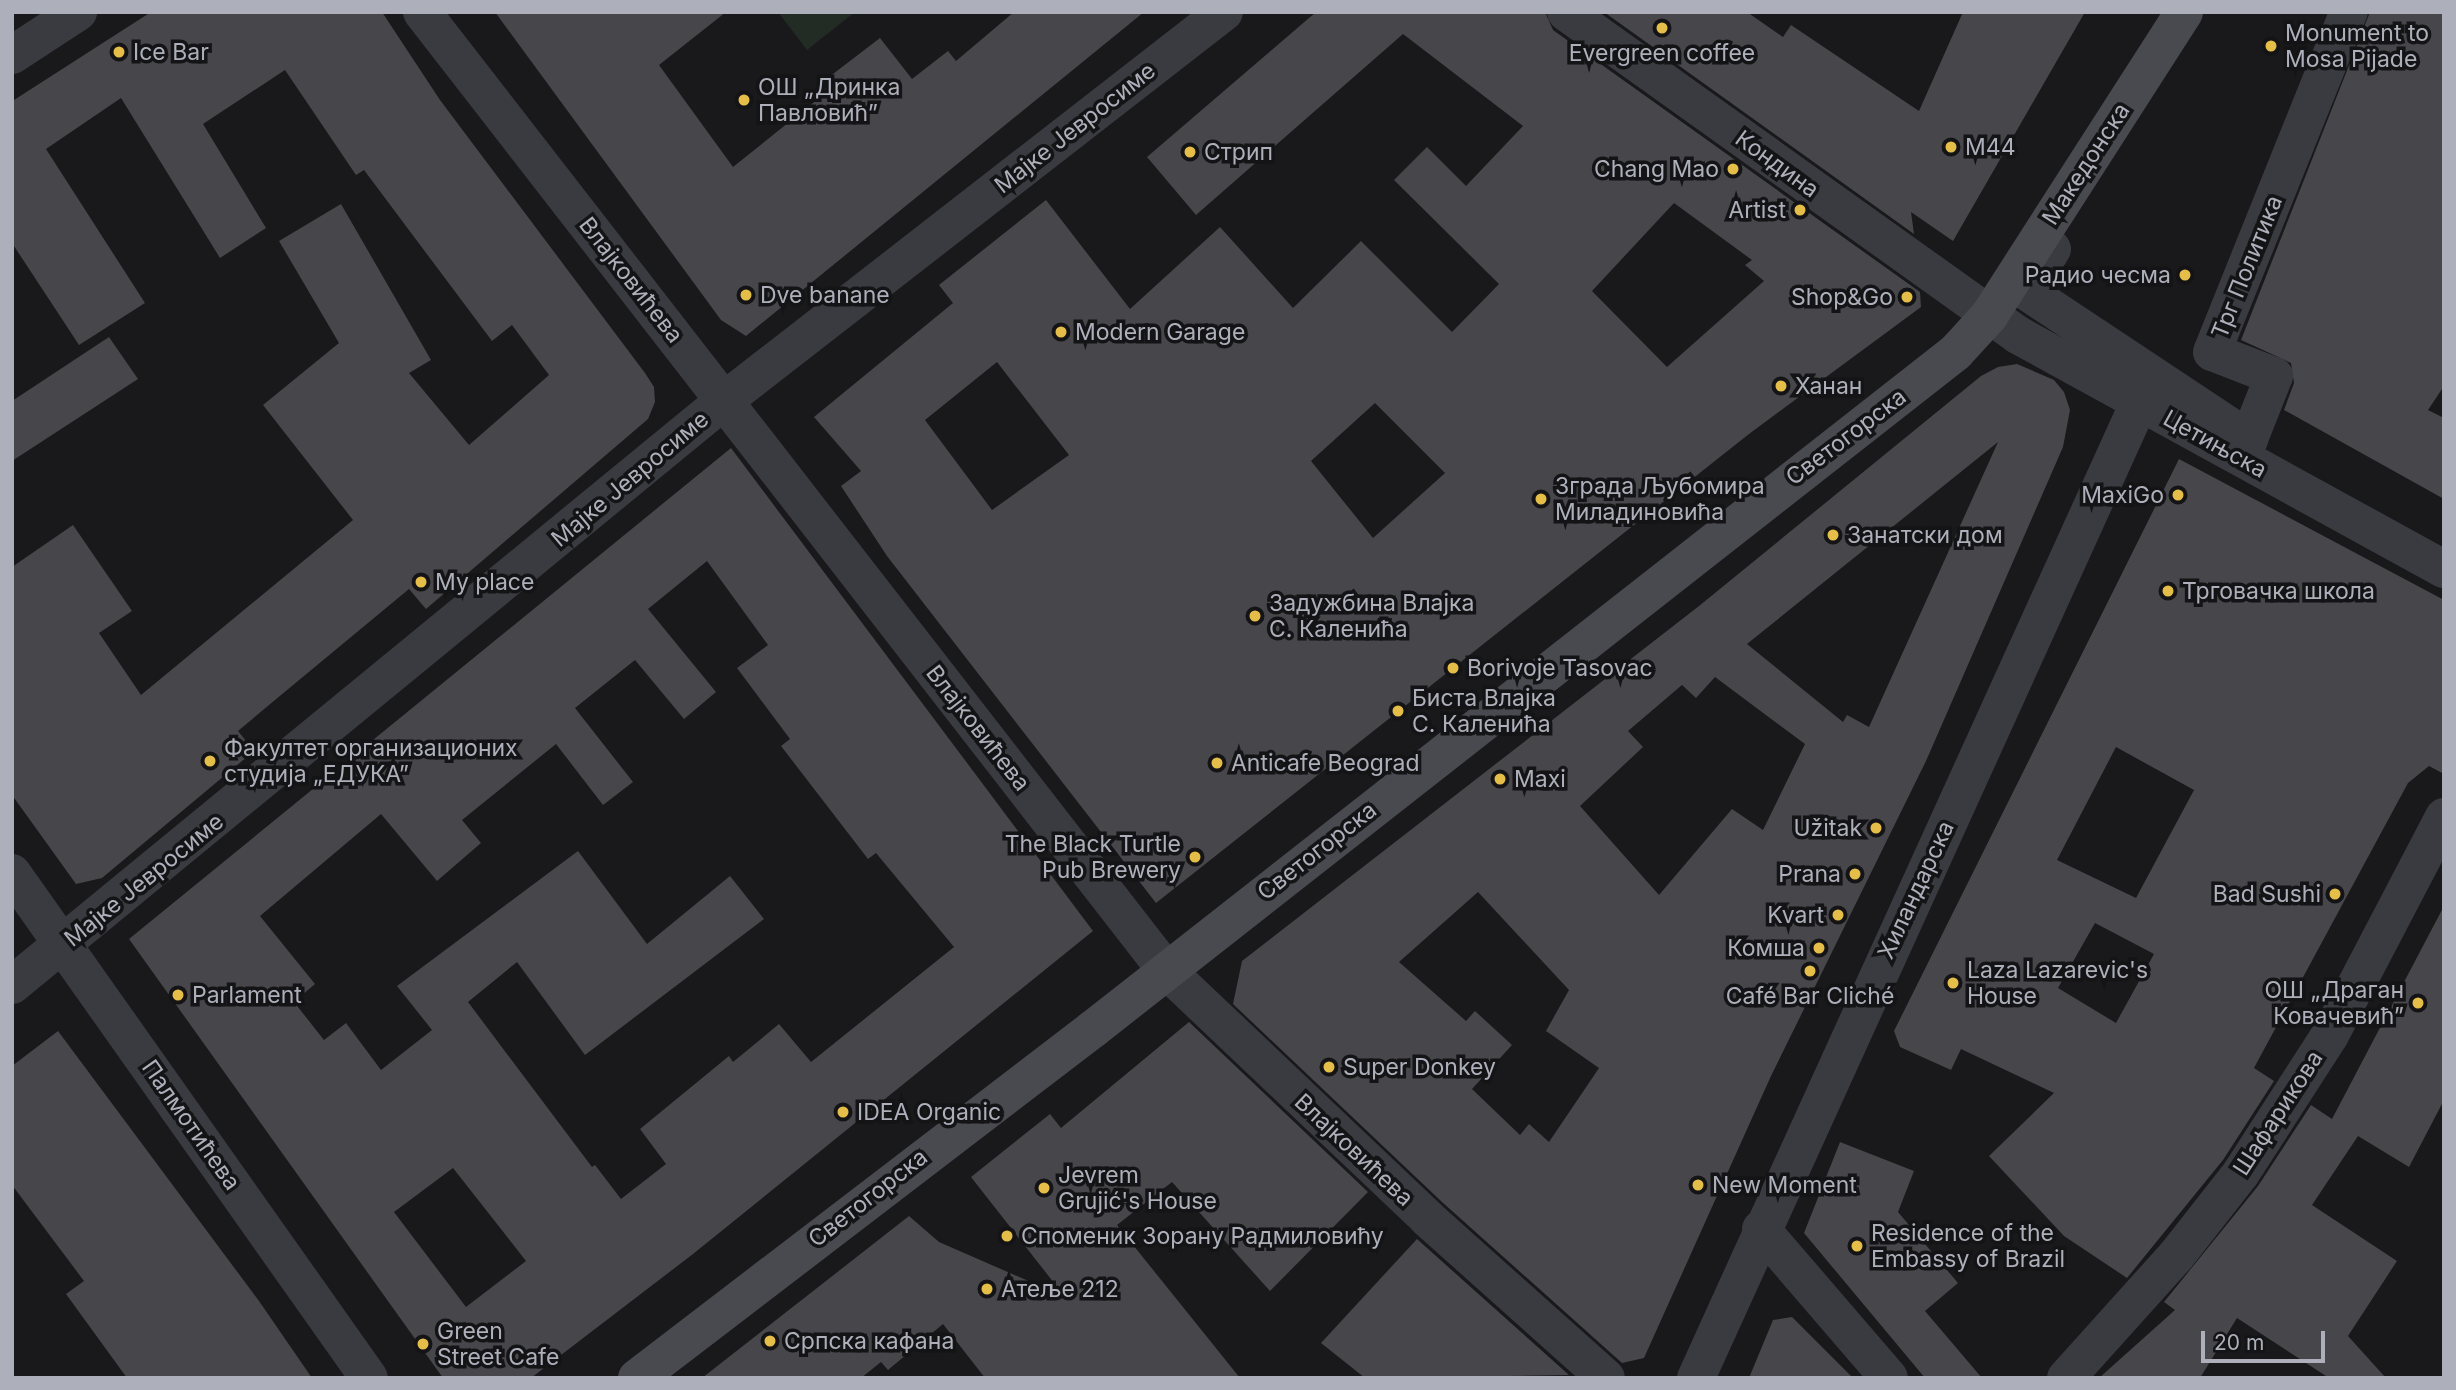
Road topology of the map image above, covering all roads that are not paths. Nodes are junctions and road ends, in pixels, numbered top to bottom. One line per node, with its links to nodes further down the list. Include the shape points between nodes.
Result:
1 (78, 12): 8 (street)
2 (422, 12): 10 (street, Влајковићева)
3 (1224, 12): 10 (street, Мајке Јевросиме)
4 (1566, 12): 9 (street, Кондина)
5 (2184, 12): 9 (street, Македонска)
6 (2200, 12): 7 (street, Трг Политика, via 2026,291 2249,439 2274,376 2213,352)
7 (2349, 12)
8 (12, 55)
9 (1989, 316): 11 (street, Цетињска); 16 (street, Светогорска, via 1956,352)
10 (725, 400): 15 (street, Мајке Јевросиме); 16 (street, Влајковићева)
11 (2139, 403): 12 (street, Цетињска); 18 (street, Хиландарска)
12 (2444, 569)
13 (2444, 817): 24 (street, Шафарикова, via 2330,1035 2241,1173 2176,1256)
14 (12, 873): 15 (street, Палмотићева)
15 (64, 945): 17 (street, Мајке Јевросиме); 19 (street, Палмотићева)
16 (1165, 969): 20 (street, Светогорска); 21 (street, Влајковићева, via 1427,1218)
17 (12, 985)
18 (1762, 1229): 22 (street, Хиландарска); 23 (street)
19 (369, 1378)
20 (637, 1378)
21 (1606, 1378)
22 (1696, 1378)
23 (1889, 1378)
24 (2066, 1378)

